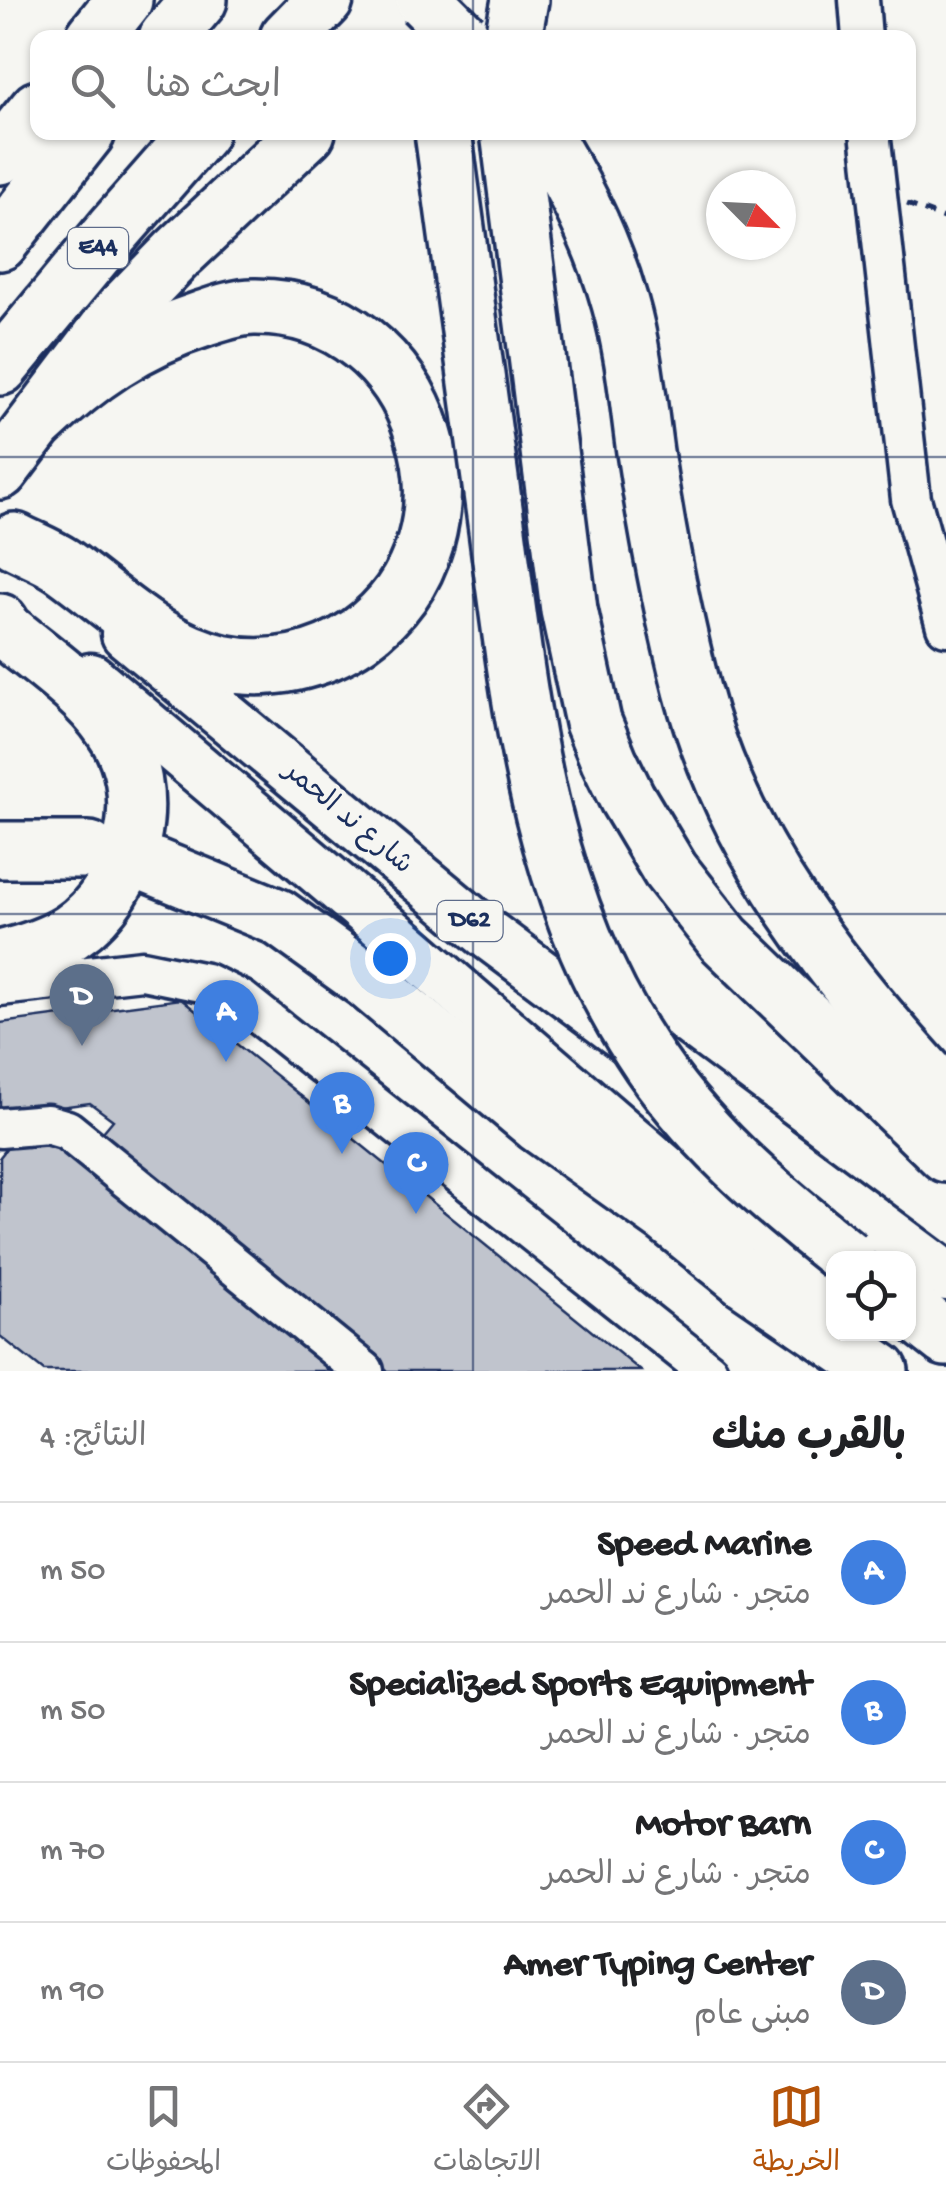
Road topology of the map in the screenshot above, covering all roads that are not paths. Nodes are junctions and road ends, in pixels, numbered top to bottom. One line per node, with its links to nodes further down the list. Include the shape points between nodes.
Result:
1 (124, 0): 8 (highway)
2 (199, 0): 9 (highway)
3 (325, 0): 10 (highway)
4 (424, 0): 12 (highway); 13 (highway, bridge)
5 (452, 0): 11 (highway)
6 (520, 0): 14 (highway)
7 (858, 0): 15 (street)
8 (100, 30)
9 (174, 30)
10 (296, 30)
11 (419, 30)
12 (429, 30)
13 (454, 30)
14 (515, 30)
15 (861, 30)
16 (30, 119): 24 (highway)
17 (82, 140): 25 (highway)
18 (193, 140): 26 (highway, E44)
19 (298, 140): 27 (highway, via 119,314)
20 (444, 140): 41 (highway, bridge, via 522,718 566,899 612,1001 672,1094 747,1176)
21 (510, 140): 40 (highway, via 569,610 593,722 670,870 724,938)
22 (545, 140): 38 (highway, via 584,208 621,305 682,648 720,774 772,878 831,963)
23 (871, 140): 32 (street, via 911,499)
24 (0, 156)
25 (0, 242)
26 (0, 367)
27 (38, 422): 28 (highway); 29 (highway, via 115,358 180,326 250,307 316,317 366,346 414,408 433,480 429,529 415,573 372,625 328,652 267,666 224,663 183,649)
28 (0, 471)
29 (7, 535): 42 (main road, شارع ند الحمر / D62, via 486,934)
30 (0, 602): 43 (main road, شارع ند الحمر / D62)
31 (0, 622): 36 (highway, via 92,702 115,731 136,801 128,855 102,904 56,940)
32 (946, 626)
33 (0, 850): 34 (highway)
34 (89, 850)
35 (153, 866): 49 (highway, via 278,917 367,981 538,1124 745,1279)
36 (0, 959)
37 (0, 986): 48 (street, via 142,970 206,983 241,1000)
38 (946, 1096)
39 (0, 1128): 47 (street, via 48,1124 67,1130)
40 (946, 1154)
41 (838, 1251)
42 (946, 1276)
43 (826, 1313)
44 (916, 1314): 45 (highway)
45 (946, 1338)
46 (855, 1341): 49 (main road)
47 (364, 1371)
48 (708, 1371)
49 (884, 1371)

